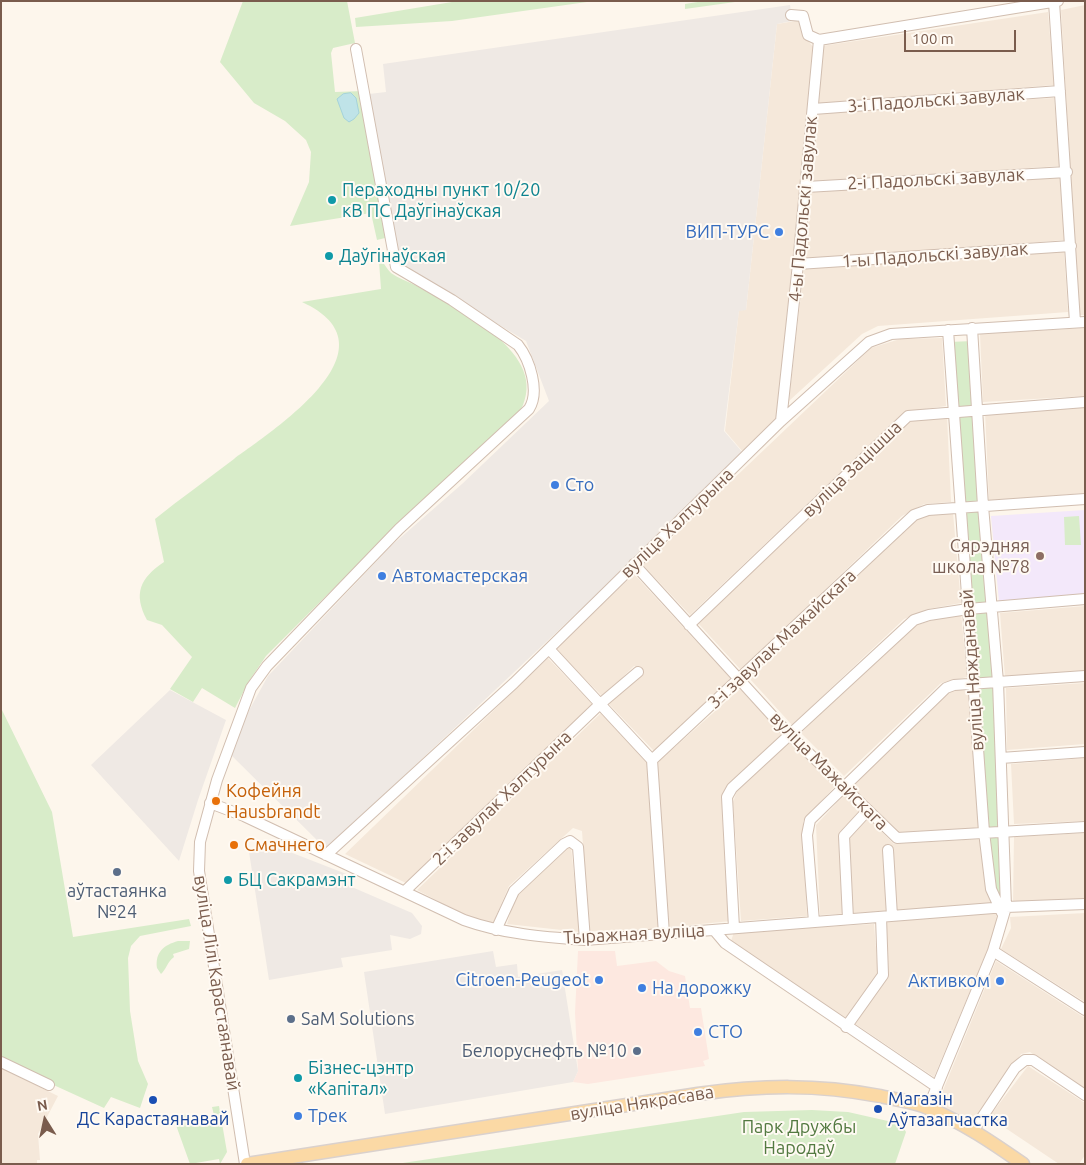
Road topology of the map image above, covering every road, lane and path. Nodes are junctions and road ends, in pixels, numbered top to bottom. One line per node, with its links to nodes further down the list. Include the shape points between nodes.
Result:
1 (1056, 2): 3 (street); 5 (street)
2 (791, 15): 3 (street, via 803,16 808,34)
3 (818, 40): 6 (street, 4-ы Падольскі завулак)
4 (356, 50): 38 (street, вуліца Лілі Карастаянавай, via 396,267 518,345 531,367 532,404 497,441 392,536 267,666 251,688)
5 (1060, 91): 6 (street, 3-і Падольскі завулак); 7 (street)
6 (813, 109): 8 (street, 4-ы Падольскі завулак)
7 (1067, 172): 8 (street, 2-і Падольскі завулак); 9 (street)
8 (806, 187): 10 (street, 4-ы Падольскі завулак)
9 (1071, 246): 10 (street, 1-ы Падольскі завулак); 11 (street)
10 (798, 264): 17 (street, 4-ы Падольскі завулак)
11 (1080, 322): 12 (street, вуліца Халтурына)
12 (972, 328): 13 (street, вуліца Халтурына); 15 (street, вуліца Няжданавай)
13 (948, 330): 16 (street, вуліца Няжданавай); 17 (street, вуліца Халтурына, via 891,334 869,342)
14 (1085, 402): 15 (street, вуліца Зацішша)
15 (977, 409): 16 (street, вуліца Зацішша); 19 (street, вуліца Няжданавай)
16 (953, 411): 20 (street, вуліца Няжданавай); 25 (street, вуліца Зацішша, via 908,416)
17 (781, 421): 21 (street, вуліца Халтурына)
18 (1085, 500): 19 (street, 3-і завулак Мажайскага)
19 (983, 506): 20 (street, 3-і завулак Мажайскага); 23 (street, вуліца Няжданавай)
20 (959, 508): 24 (street, вуліца Няжданавай); 29 (street, 3-і завулак Мажайскага, via 923,510 914,515)
21 (634, 564): 25 (street, вуліца Мажайскага); 26 (street, вуліца Халтурына)
22 (1085, 599): 23 (street)
23 (992, 607): 24 (street); 30 (street, вуліца Няжданавай)
24 (968, 609): 31 (street, вуліца Няжданавай); 33 (street, via 921,617 908,624)
25 (690, 625): 29 (street, вуліца Мажайскага)
26 (549, 649): 32 (street); 44 (street, вуліца Халтурына)
27 (638, 672): 32 (street, 2-і завулак Халтурына)
28 (1085, 676): 30 (street)
29 (740, 679): 33 (street, вуліца Мажайскага); 36 (street, 3-і завулак Мажайскага)
30 (998, 682): 31 (street); 35 (street, вуліца Няжданавай)
31 (974, 684): 37 (street, via 946,688); 42 (street, вуліца Няжданавай)
32 (600, 705): 36 (street); 45 (street, 2-і завулак Халтурына)
33 (789, 734): 37 (street, вуліца Мажайскага); 52 (street, via 732,788 727,797)
34 (1085, 752): 35 (street)
35 (1001, 758): 41 (street, вуліца Няжданавай)
36 (652, 760): 55 (street)
37 (844, 786): 39 (street, вуліца Мажайскага); 51 (street, via 810,820 808,828)
38 (210, 803): 44 (street, Тыражная вуліца); 66 (street, вуліца Лілі Карастаянавай, via 200,842 200,883)
39 (868, 810): 42 (street, вуліца Мажайскага, via 897,838); 50 (street, via 844,836)
40 (1085, 827): 41 (street, вуліца Мажайскага)
41 (1004, 831): 42 (street, вуліца Мажайскага); 47 (street, вуліца Няжданавай)
42 (984, 832): 47 (street, вуліца Няжданавай, via 991,889)
43 (888, 850): 49 (street)
44 (326, 855): 45 (street, Тыражная вуліца)
45 (405, 891): 53 (street, Тыражная вуліца, via 464,920)
46 (1085, 904): 47 (street, Тыражная вуліца)
47 (1003, 910): 49 (street, Тыражная вуліца); 57 (street, вуліца Няжданавай)
48 (880, 916): 49 (street, Тыражная вуліца); 50 (street, Тыражная вуліца); 59 (street, via 883,975)
49 (892, 916)
50 (848, 919): 51 (street, Тыражная вуліца)
51 (814, 922): 52 (street, Тыражная вуліца)
52 (734, 928): 54 (street, Тыражная вуліца)
53 (496, 930): 56 (street, Тыражная вуліца); 56 (street, via 514,891 570,841 578,847)
54 (714, 930): 55 (street, Тыражная вуліца); 59 (street, via 725,943)
55 (664, 934): 56 (street, Тыражная вуліца)
56 (585, 940)
57 (993, 951): 58 (street); 62 (street, вуліца Няжданавай)
58 (1085, 1010)
59 (846, 1027): 62 (street)
60 (1, 1062): 61 (street)
61 (49, 1085)
62 (937, 1087): 64 (street, вуліца Няжданавай)
63 (1085, 1095): 65 (street, via 1032,1060 1025,1060 1014,1068)
64 (928, 1108): 65 (main road, вуліца Някрасава); 66 (main road, вуліца Някрасава, via 842,1089 762,1087 698,1094)
65 (973, 1130): 67 (main road, вуліца Някрасава)
66 (246, 1164)
67 (1023, 1164)

